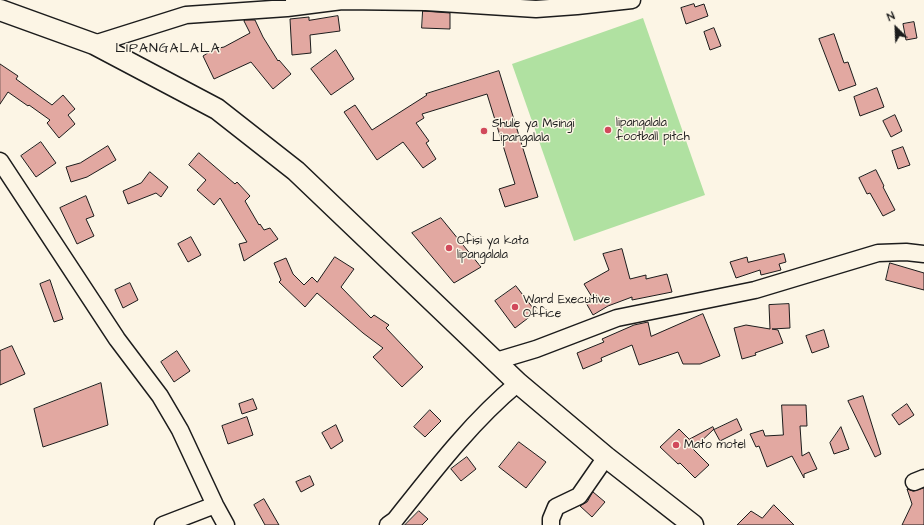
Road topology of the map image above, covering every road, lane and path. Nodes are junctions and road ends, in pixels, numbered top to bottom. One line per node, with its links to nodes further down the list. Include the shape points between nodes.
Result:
1 (632, 0): 3 (street, via 536,8 426,2 342,1 287,8 186,15)
2 (0, 10): 3 (main road)
3 (94, 44): 6 (main road, via 217,109 242,128 296,171)
4 (0, 161): 9 (street, via 117,340 160,396 180,430)
5 (924, 254): 6 (street, via 878,253 755,290 617,318 536,349)
6 (496, 361): 7 (main road)
7 (518, 383): 8 (main road); 12 (street, via 466,434 395,520)
8 (606, 457): 13 (street, via 579,496 556,507); 14 (main road)
9 (215, 505): 10 (street); 11 (street)
10 (163, 525)
11 (226, 525)
12 (388, 525)
13 (551, 525)
14 (693, 525)

